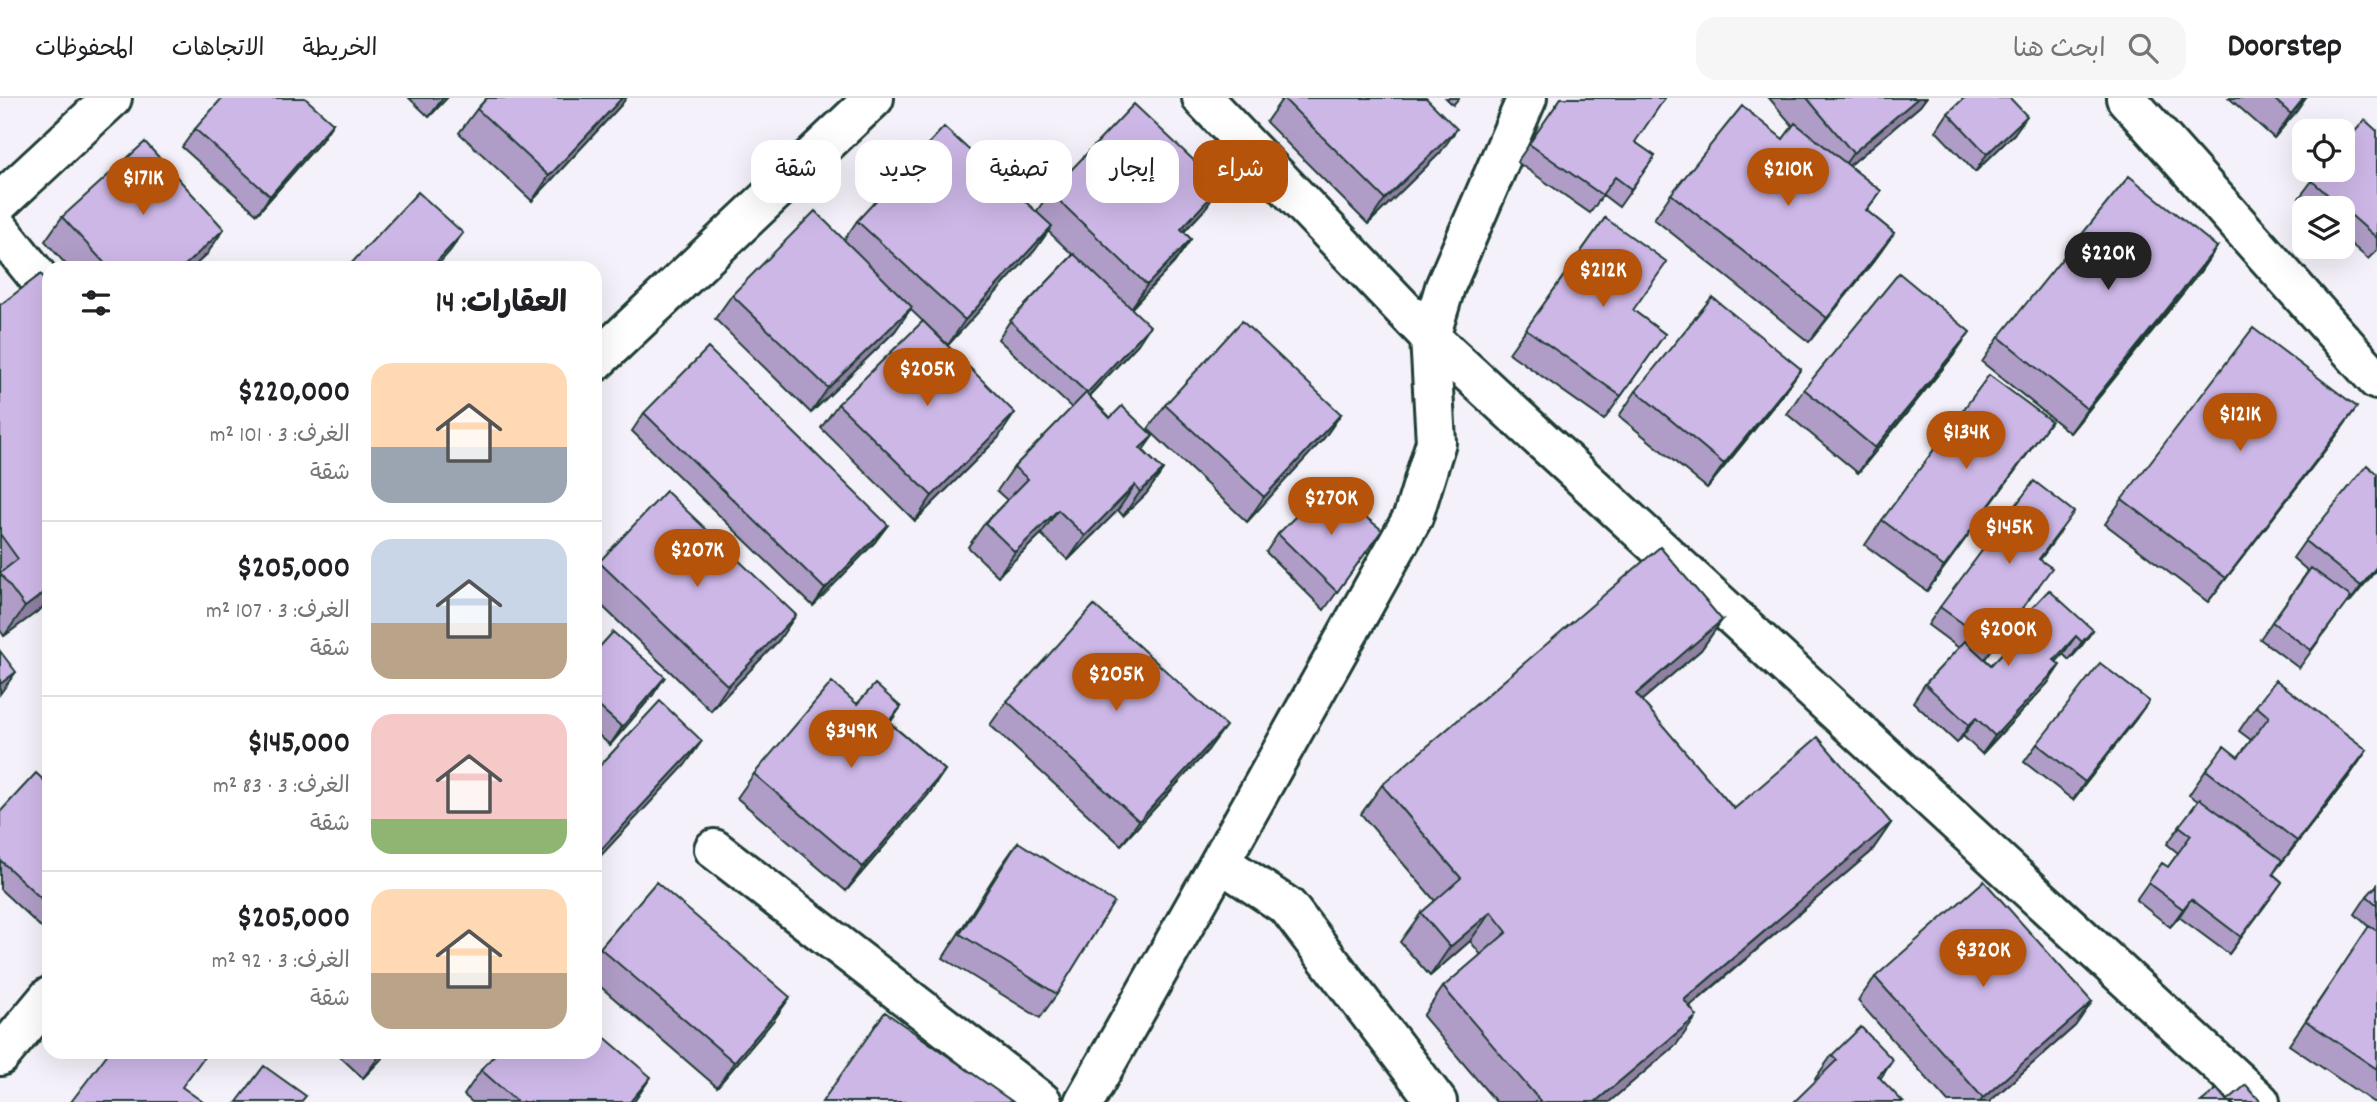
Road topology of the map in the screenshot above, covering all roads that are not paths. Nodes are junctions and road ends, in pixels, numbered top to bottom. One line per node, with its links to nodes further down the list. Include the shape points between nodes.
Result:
1 (112, 98): 6 (street)
2 (874, 98): 10 (street)
3 (1202, 98): 9 (street)
4 (1528, 98): 9 (street, via 1445,287)
5 (2126, 98): 11 (street)
6 (0, 202)
7 (0, 230): 8 (street)
8 (42, 282)
9 (1430, 337): 13 (street, via 1436,442 1413,517); 19 (street)
10 (602, 355)
11 (2377, 380)
12 (714, 849): 16 (street)
13 (1220, 862): 17 (street); 18 (street, via 1288,907)
14 (42, 1005): 15 (street)
15 (0, 1056)
16 (1042, 1102)
17 (1084, 1102)
18 (1437, 1102)
19 (2260, 1102)

